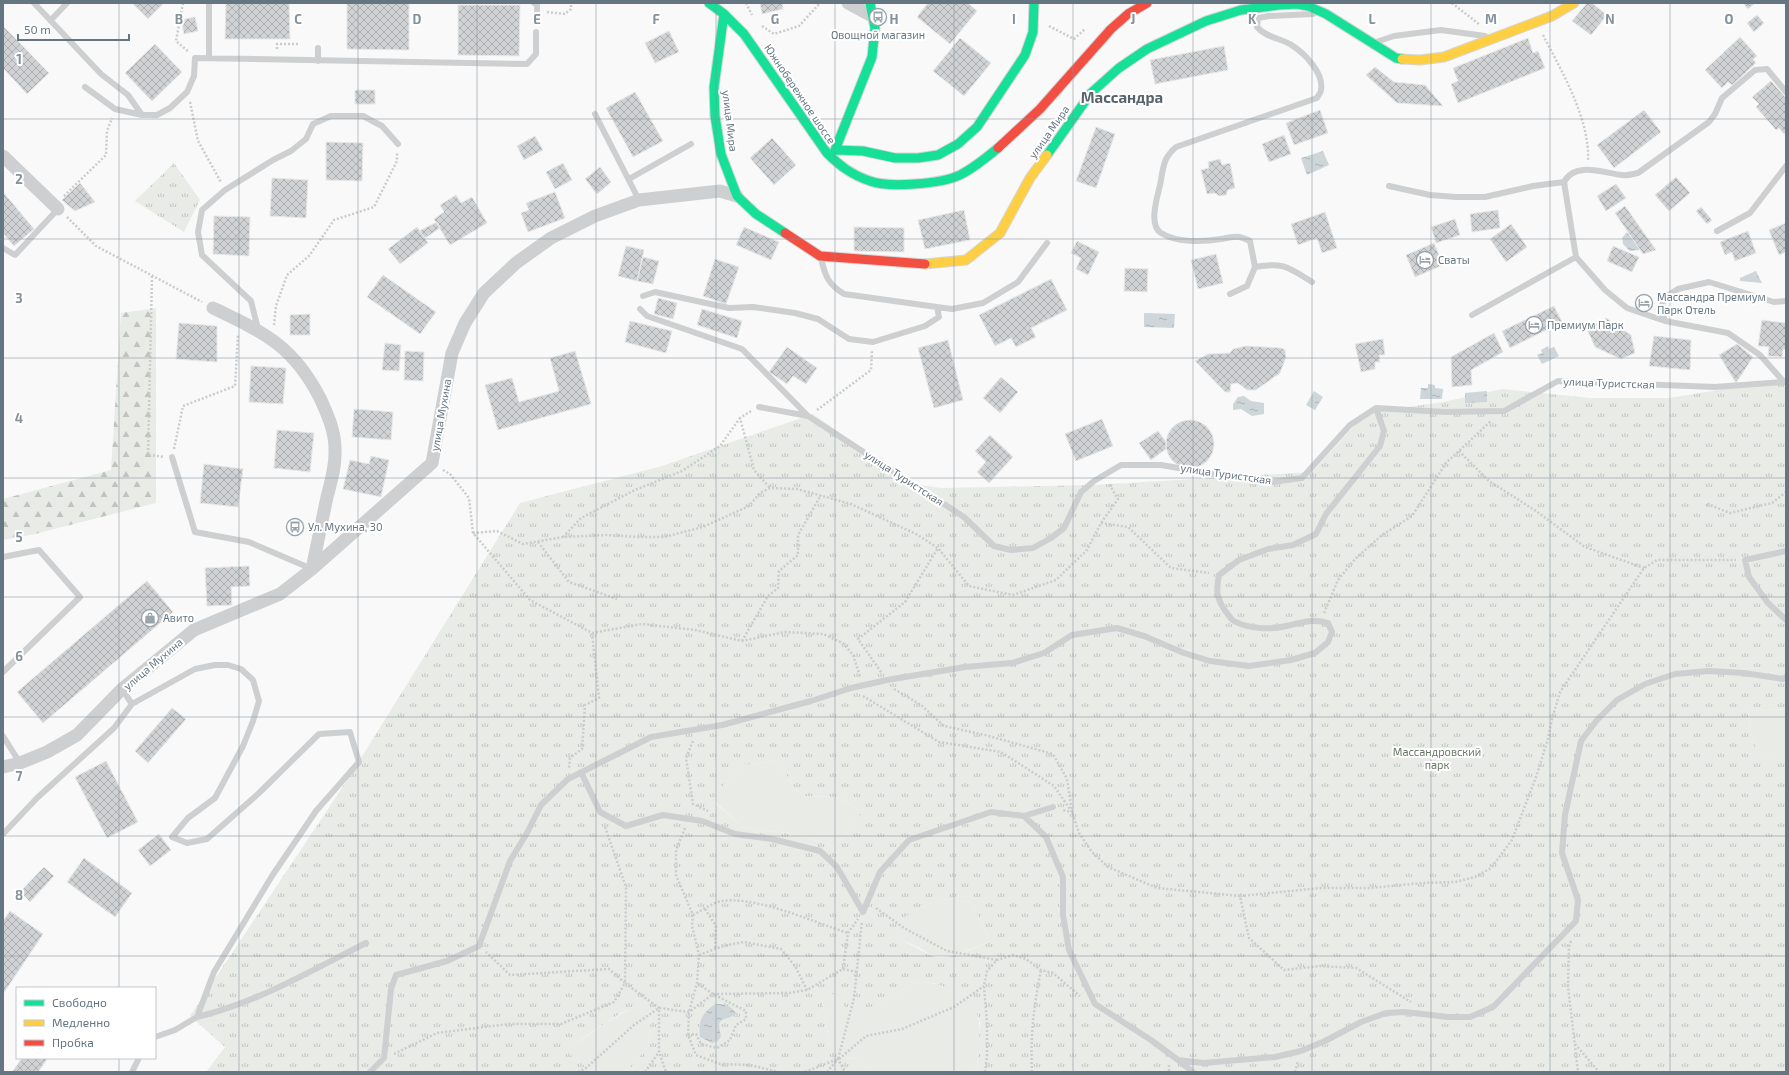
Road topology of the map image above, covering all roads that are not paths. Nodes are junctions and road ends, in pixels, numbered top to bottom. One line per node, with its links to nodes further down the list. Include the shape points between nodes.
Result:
1 (34, 3): 15 (lane)
2 (67, 3): 15 (lane)
3 (209, 3): 20 (lane)
4 (534, 3): 11 (lane, via 537,5)
5 (709, 3): 12 (main road, Южнобережное шоссе)
6 (848, 3): 14 (street)
7 (870, 3): 14 (main road)
8 (1034, 3): 29 (main road, via 1033,32 1025,55 977,127 958,144 938,155 918,158 895,158 863,151)
9 (1147, 3): 12 (main road, Южнобережное шоссе, via 1128,14 1112,29 1040,109 982,161 960,175 910,185 871,182 842,168 827,153 744,34)
10 (1574, 3): 17 (main road, улица Мира, via 1552,16)
11 (537, 13)
12 (724, 14): 36 (main road, улица Мира, via 714,87 715,116 721,154)
13 (1326, 14): 18 (main road, улица Мира); 42 (main road, улица Мира, via 1297,4 1241,10 1206,21 1141,53 1119,68 1091,93 1030,178 1000,233 966,260 929,264); 44 (lane, via 1258,18 1257,27 1261,32 1292,45 1311,63 1320,80 1321,90 1317,98 1176,148 1170,152 1163,169 1154,214 1155,227 1160,233 1189,242 1231,236 1242,237 1250,241)
14 (874, 17): 29 (main road, via 872,56)
15 (51, 20): 26 (lane, via 101,74 128,95)
16 (536, 32): 21 (lane, via 536,54 527,64)
17 (1496, 37): 18 (lane, via 1441,30 1394,36); 18 (main road, улица Мира, via 1444,57 1408,61 1396,58)
18 (1371, 43)
19 (318, 48): 21 (lane)
20 (210, 58): 21 (lane); 26 (lane, via 195,58 194,76 187,92 170,108 157,115)
21 (318, 61)
22 (778, 65): 29 (main road, Южнобережное шоссе)
23 (85, 87): 26 (lane, via 115,109)
24 (1786, 92): 34 (lane, via 1767,69 1754,70 1722,98 1716,114 1709,122 1638,173 1624,176 1588,169 1567,175)
25 (595, 114): 33 (lane)
26 (142, 115)
27 (398, 144): 54 (lane, via 382,126 362,116 331,116 314,124 306,139 291,151 225,190 202,210 198,232 202,255 251,301)
28 (691, 144): 33 (lane)
29 (835, 150): 32 (main road, Южнобережное шоссе, via 850,164 876,174)
30 (3, 156): 38 (street)
31 (1786, 166): 39 (lane, via 1750,213)
32 (925, 174)
33 (629, 179): 37 (lane)
34 (1564, 182): 35 (lane, via 1485,197 1430,195); 43 (lane)
35 (1389, 186)
36 (737, 196): 37 (street, улица Мухина, via 720,191); 42 (main road, улица Мира, via 756,214)
37 (639, 200): 62 (street, улица Мухина, via 595,216 551,238 516,263 484,293 465,322 452,353 432,463)
38 (56, 207): 41 (lane, via 14,255)
39 (1717, 231)
40 (1047, 243): 49 (lane, via 1018,282 989,300 962,308)
41 (3, 248)
42 (820, 256): 49 (lane, via 832,286 844,294)
43 (1576, 257): 52 (lane); 53 (lane, улица Туристская, via 1605,290 1627,308)
44 (1254, 268): 45 (lane, via 1273,264 1292,269); 46 (lane, via 1247,286)
45 (1312, 282)
46 (1230, 294)
47 (643, 296): 49 (lane, via 655,292 729,308 753,307 795,313 818,319 849,339 873,342 925,326 938,317)
48 (1786, 301): 53 (lane, via 1774,302 1709,282 1678,289 1664,298 1661,309)
49 (937, 307)
50 (213, 308): 54 (street)
51 (640, 309): 58 (lane, via 647,316 742,349)
52 (1472, 315)
53 (1666, 321): 55 (lane, улица Туристская, via 1728,333 1760,355)
54 (258, 329): 62 (street, via 300,365 314,386 334,431 333,473)
55 (1785, 382): 57 (lane, улица Туристская, via 1716,387 1558,381 1504,411 1445,412)
56 (759, 407): 58 (lane)
57 (1376, 408): 58 (lane, улица Туристская, via 1350,425 1302,478 1272,482 1161,465 1121,465 1081,492 1064,528 1033,548 1011,550 994,546 964,516); 71 (lane, via 1384,431 1380,446 1326,514 1316,534 1239,560 1219,574 1216,591 1233,621 1267,628 1286,627 1304,621 1320,620 1328,623 1332,632 1328,642 1314,653 1291,660 1249,666 1210,661 1184,654 1144,636 1117,628 1072,635 1044,654 1012,663 965,667 887,680 722,725 651,737)
58 (808, 416)
59 (172, 457): 62 (lane, via 194,532 249,542)
60 (1786, 551): 63 (lane, via 1745,560 1748,577 1768,603)
61 (3, 557): 64 (lane, via 39,550 80,597)
62 (312, 569): 66 (street, улица Мухина, via 280,594 194,630)
63 (1786, 620)
64 (3, 672)
65 (1786, 677): 79 (lane, via 1783,679 1709,671 1675,674 1645,684 1618,700 1597,720 1581,742 1564,816 1562,853 1578,900 1576,921 1493,1007 1470,1017 1386,1013 1301,1051 1275,1057 1203,1063)
66 (122, 689): 67 (lane); 69 (street, улица Мухина, via 77,735 47,752)
67 (132, 704): 74 (lane, via 114,728 37,798); 76 (lane, via 195,669 215,665 228,664 242,669 253,680 259,701 254,721 215,798 188,818 172,837 187,843 207,839 259,793 319,734 350,732 359,762 316,811 272,876 214,972)
68 (3, 736): 69 (lane)
69 (20, 763): 70 (street, улица Мухина)
70 (3, 767)
71 (581, 772): 73 (lane, via 600,812 626,826 663,815 702,821 735,834 772,839 820,851 836,867 862,912 880,872 909,840 991,812); 81 (lane, via 568,779 542,805 510,861 479,946 447,961 396,975 391,989 384,1058)
72 (1052, 807): 73 (lane)
73 (1024, 816): 79 (lane, via 1046,837 1063,877 1064,915 1069,950 1095,1004)
74 (3, 834)
75 (366, 943): 76 (lane, via 272,990 221,1011)
76 (197, 1017): 77 (lane, via 175,1030)
77 (156, 1037)
78 (138, 1059): 80 (lane)
79 (1178, 1060): 82 (lane)
80 (132, 1072)
81 (370, 1072)
82 (1193, 1072)

